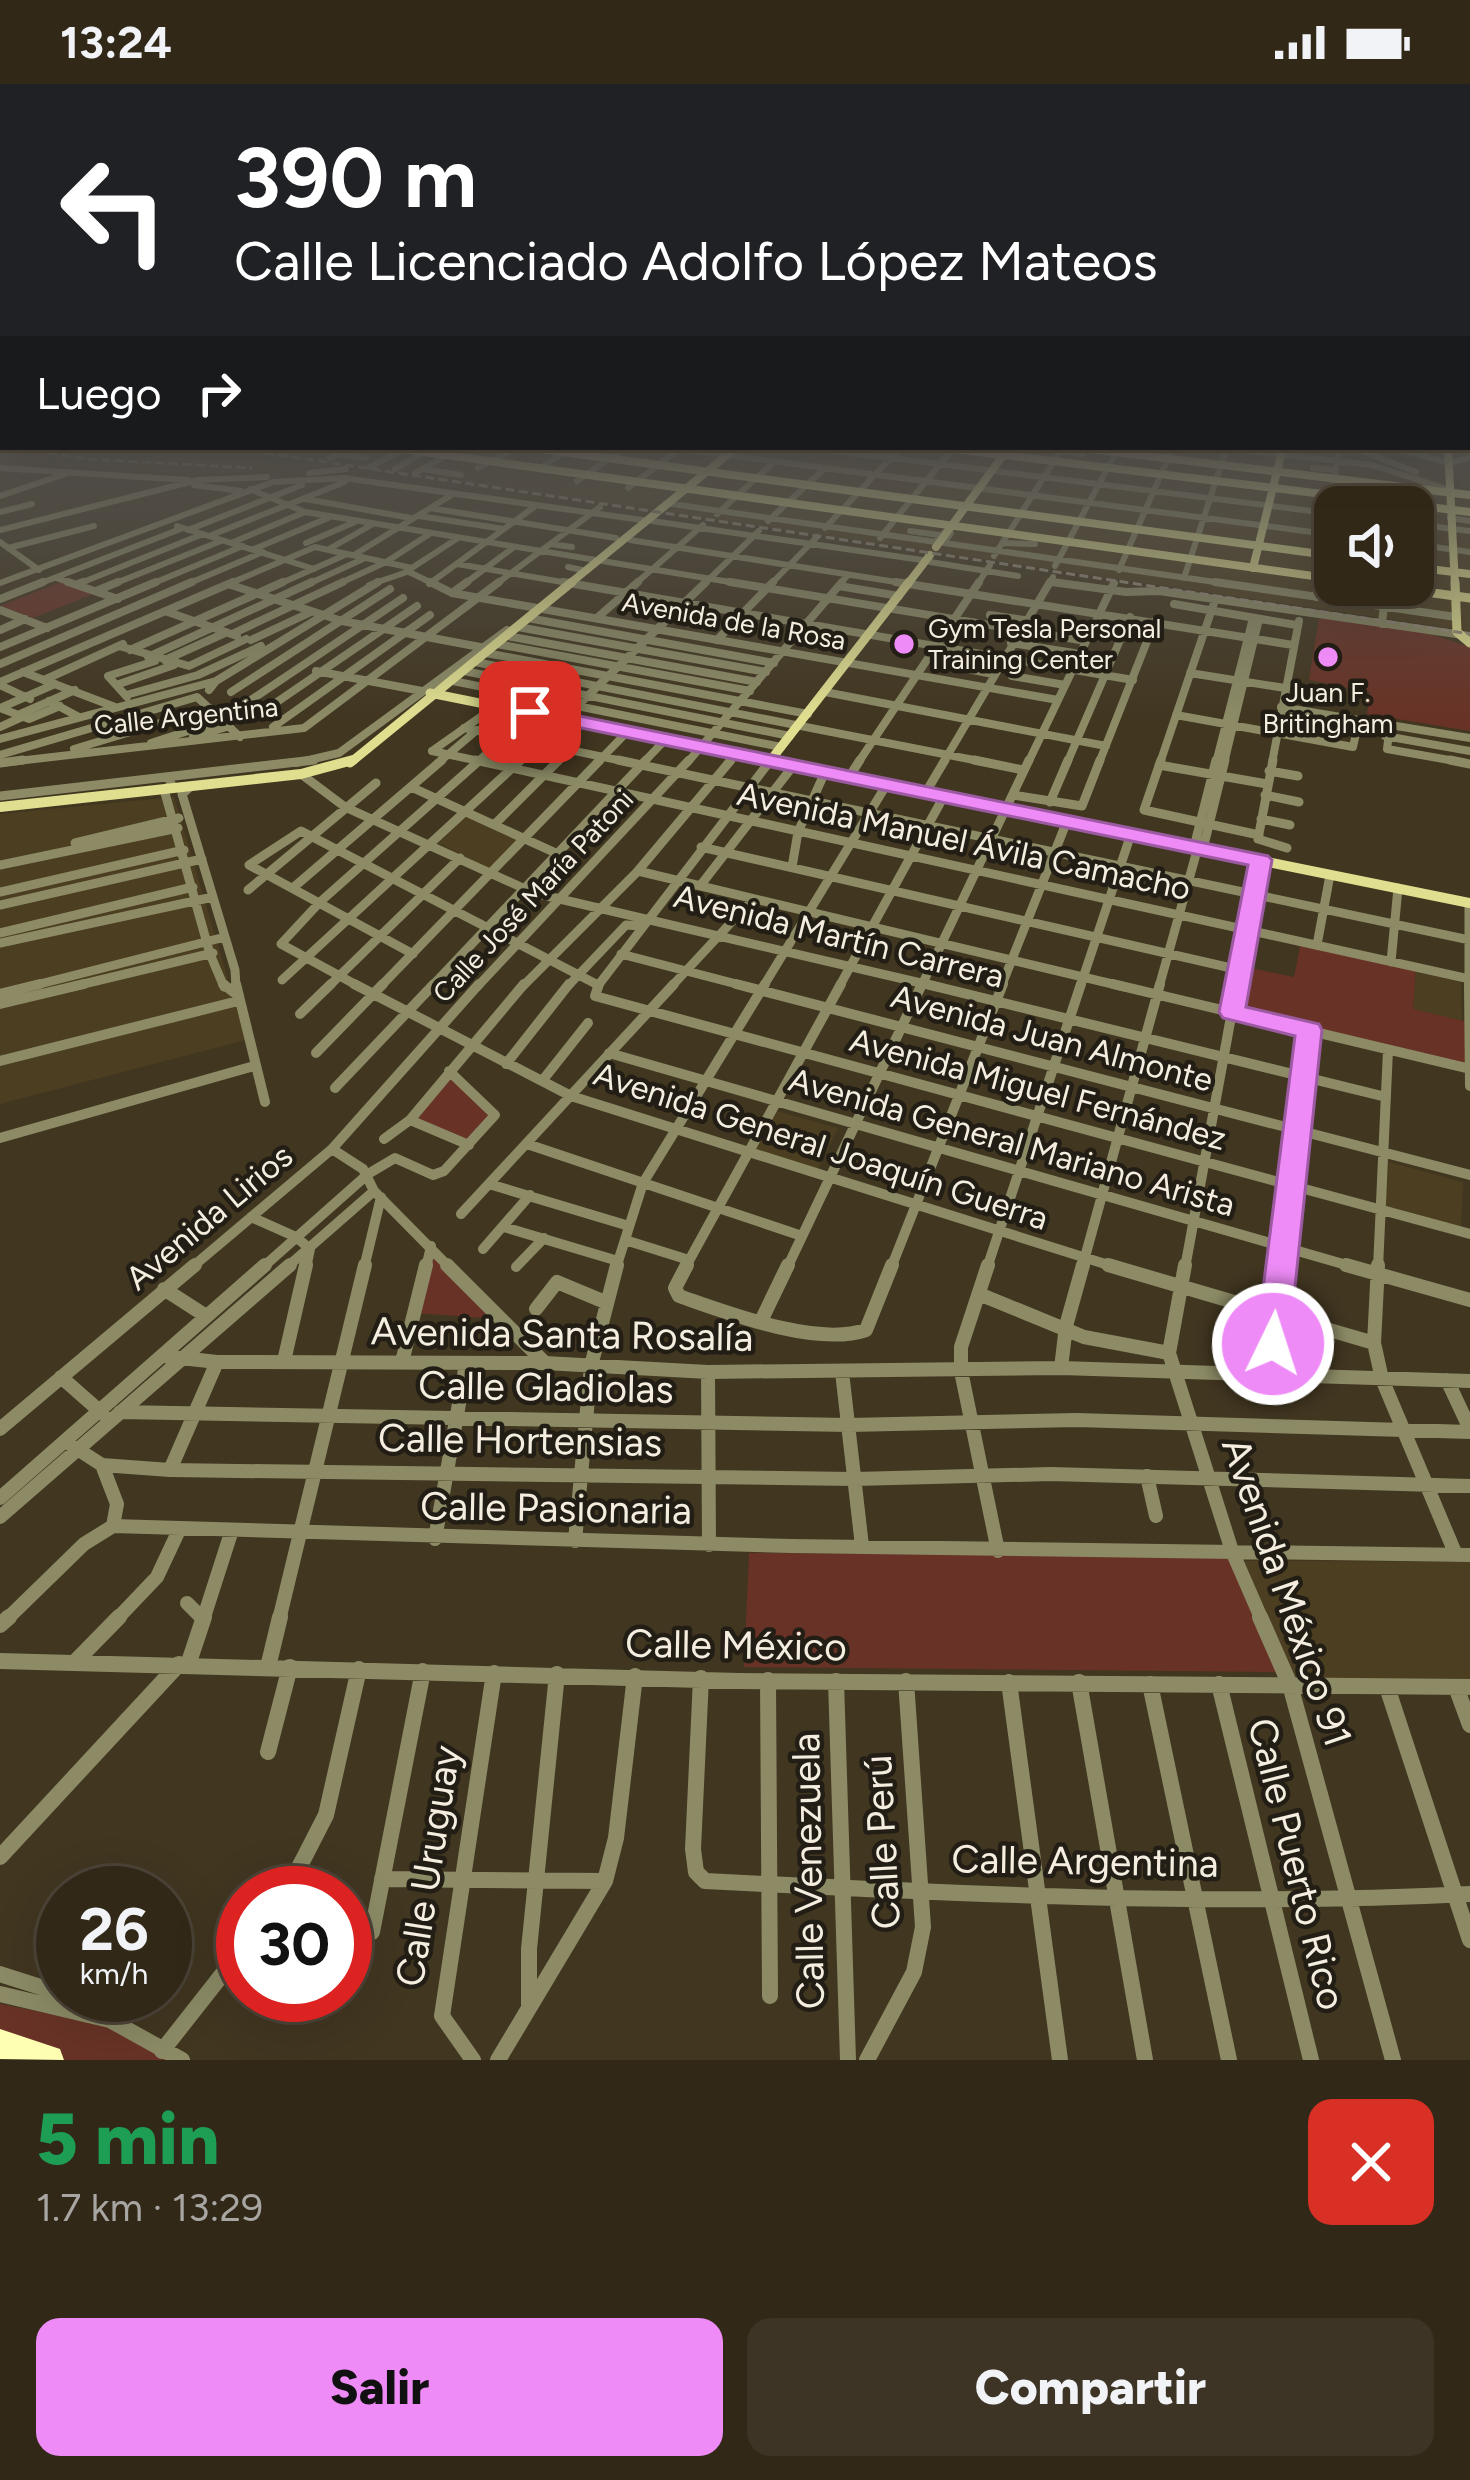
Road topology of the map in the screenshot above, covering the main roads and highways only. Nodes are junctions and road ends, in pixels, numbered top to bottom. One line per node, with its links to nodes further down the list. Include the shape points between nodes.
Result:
1 (628, 534): 18 (main road)
2 (921, 534): 7 (main road)
3 (946, 534): 7 (main road)
4 (1175, 534): 8 (main road)
5 (1263, 534): 8 (main road)
6 (1452, 534): 12 (main road)
7 (938, 545): 10 (main road, via 1067,542); 24 (main road)
8 (1260, 546): 9 (main road); 10 (main road)
9 (1314, 553)
10 (1253, 568): 14 (main road)
11 (1434, 570): 12 (main road)
12 (1453, 572): 13 (main road); 16 (main road)
13 (1470, 574)
14 (1314, 576)
15 (1434, 593): 16 (main road)
16 (1455, 596): 17 (main road); 20 (main road, via 1457,624)
17 (1470, 598)
18 (540, 607): 19 (main road); 19 (main road)
19 (511, 631): 21 (main road); 21 (main road)
20 (1470, 635)
21 (430, 693): 22 (main road); 23 (main road); 25 (main road, via 351,755)
22 (473, 701): 23 (main road); 24 (main road)
23 (417, 710): 25 (main road, via 354,761)
24 (770, 761): 27 (main road)
25 (168, 788): 26 (main road)
26 (0, 804)
27 (1470, 903)
28 (0, 2044): 29 (highway)
29 (49, 2060)

